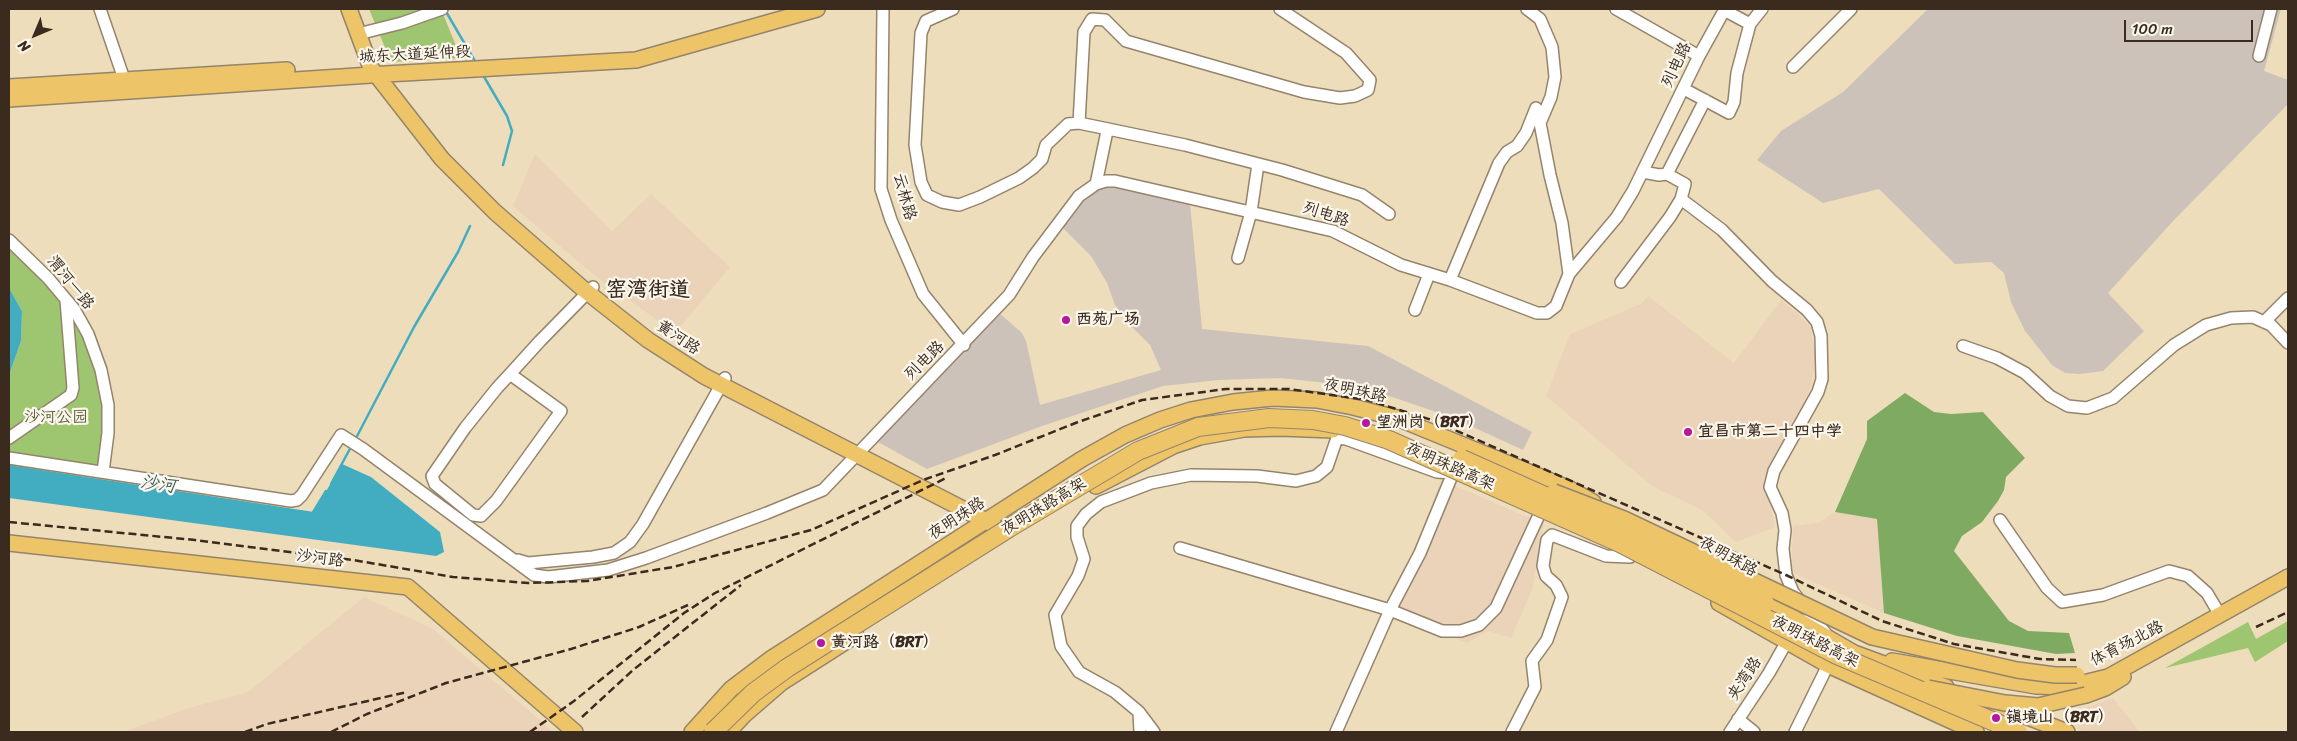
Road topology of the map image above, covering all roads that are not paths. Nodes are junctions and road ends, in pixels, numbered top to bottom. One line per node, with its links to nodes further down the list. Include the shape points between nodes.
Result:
1 (100, 9): 22 (street)
2 (349, 9): 21 (main road, 黄河路)
3 (358, 9): 17 (main road, 黄河路)
4 (440, 9): 17 (street, via 410,21)
5 (800, 9): 21 (main road, 城东大道延伸段, via 637,50)
6 (817, 9): 21 (main road, 城东大道延伸段, via 636,60)
7 (883, 9): 49 (street, 云林路, via 881,189 923,294)
8 (954, 9): 28 (street, via 926,21 921,33 915,146 919,173 927,194 942,202 959,204 980,197 1034,168 1051,140 1068,124)
9 (1280, 9): 28 (street, via 1346,53 1370,80 1368,90 1340,98 1304,92 1126,41 1106,20 1092,20 1084,32)
10 (1527, 9): 40 (street, via 1540,19 1552,47 1555,77 1540,123 1562,223)
11 (1616, 9): 18 (street)
12 (1724, 9): 16 (street); 18 (street, 列电路)
13 (1762, 9): 16 (street)
14 (1851, 9): 20 (street)
15 (2271, 9): 19 (street)
16 (1750, 24): 26 (street, via 1729,113)
17 (366, 32): 21 (main road, 黄河路)
18 (1699, 56): 24 (street, 列电路)
19 (2258, 56)
20 (1792, 67)
21 (379, 71): 22 (main road, 城东大道延伸段); 25 (main road, 城东大道延伸段); 43 (main road, 黄河路, via 476,184)
22 (124, 79): 23 (main road, 城东大道延伸段)
23 (9, 88)
24 (1684, 89): 26 (street); 31 (street, 列电路)
25 (9, 99)
26 (1705, 100): 32 (street)
27 (1536, 108): 41 (street, via 1526,133 1499,163)
28 (1079, 124): 29 (street)
29 (1107, 131): 30 (street, via 1185,145); 33 (street)
30 (1258, 164): 35 (street); 36 (street, via 1362,195)
31 (1643, 172): 32 (street); 40 (street, 列电路, via 1617,217)
32 (1667, 174): 34 (street, via 1685,184)
33 (1096, 184): 35 (street, 列电路, via 1115,181); 49 (street, 列电路, via 1073,204 1009,295)
34 (1681, 199): 42 (street); 72 (street, via 1722,230 1817,322 1821,336 1822,379 1774,471 1770,487 1782,513 1786,575 1793,592)
35 (1252, 212): 38 (street); 39 (street, 列电路, via 1333,231 1401,265)
36 (1389, 214)
37 (9, 240): 45 (street, 渭河一路)
38 (1238, 258)
39 (1428, 274): 41 (street, 列电路); 46 (street)
40 (1569, 274): 41 (street, 列电路, via 1556,306 1548,313 1537,313)
41 (1450, 280)
42 (1621, 282)
43 (590, 290): 51 (street); 52 (main road, 黄河路)
44 (2288, 298): 47 (street)
45 (66, 300): 53 (street, via 71,395); 56 (street, 渭河一路, via 88,334 101,370 108,405)
46 (1415, 310)
47 (2264, 322): 48 (street); 50 (street, via 2253,317 2231,318 2206,325 2174,345 2113,398 2087,408 2068,406 2050,396 2025,373 1997,358)
48 (2288, 342)
49 (964, 344): 54 (street, 列电路)
50 (1963, 346)
51 (510, 374): 51 (street, via 465,428 432,476 435,484 473,515 481,516 496,501 561,411)
52 (723, 382): 54 (main road, 黄河路); 66 (street, via 630,542 614,553 593,557 528,563)
53 (9, 438)
54 (859, 452): 60 (main road, 黄河路); 66 (street, 列电路, via 823,490 802,500 608,570 548,577 534,575)
55 (9, 458): 56 (street)
56 (103, 472): 66 (street, 列电路, via 291,501 302,495 341,435)
57 (1453, 473): 59 (main road); 62 (main road, via 1386,446 1330,430 1244,429 1200,436 1173,446); 69 (street, via 1420,553); 77 (street, via 1437,472 1337,438 1327,467 1316,476 1296,480 1257,476 1191,476 1151,483 1101,502 1077,526 1084,559 1055,615 1056,629 1061,646 1079,672 1115,692)
58 (1496, 473): 70 (main road, bridge, via 1624,519 1872,637 2017,670 2077,675 2107,668); 71 (highway, 夜明珠路高架, bridge, via 1650,543); 81 (highway, 夜明珠路高架, bridge, via 1374,425 1317,412 1244,411 1202,417 1170,427 1105,459 771,668 735,694)
59 (1539, 515): 65 (main road); 69 (street, via 1499,602 1480,625 1461,631 1442,631)
60 (991, 518): 62 (main road, 黄河路); 71 (main road, 夜明珠路, via 1082,458 1125,434 1160,420 1234,402 1273,398 1317,400 1397,418 1570,489 1731,576); 80 (main road, 夜明珠路, via 772,658 731,689)
61 (2000, 520): 70 (street, via 2046,588 2062,602 2103,595 2169,571 2188,576 2207,593)
62 (1015, 531): 83 (main road, via 781,684)
63 (9, 543): 79 (main road, 沙河路, via 408,587)
64 (1180, 548): 69 (street)
65 (1630, 557): 73 (main road, via 1709,597); 87 (street, via 1606,556 1552,535 1547,540 1543,566 1546,576 1562,597 1547,640 1532,661 1535,688)
66 (514, 559)
67 (2288, 577): 70 (main road, 体育场北路)
68 (2288, 587): 70 (main road, 体育场北路)
69 (1390, 610): 86 (street)
70 (2221, 616): 75 (main road, 体育场北路, via 2108,677 2067,687); 76 (main road, bridge, via 2105,688 2038,706 1951,694)
71 (1796, 620): 72 (main road, 夜明珠路)
72 (1830, 640): 75 (main road, 夜明珠路, via 1865,657)
73 (1786, 643): 74 (main road); 78 (street, 夹湾路)
74 (1828, 665): 90 (street); 91 (main road)
75 (1935, 674): 93 (main road, 夜明珠路)
76 (1891, 678): 82 (highway, 夜明珠路高架, bridge, via 1838,655 1620,543 1397,444 1345,426 1312,420 1269,418 1198,427 1130,456 1009,528 788,668 753,693); 92 (highway, 夜明珠路高架, bridge)
77 (1139, 712): 84 (street); 85 (street)
78 (1738, 719): 88 (street, 夹湾路); 89 (street)
79 (575, 732)
80 (692, 732)
81 (700, 732)
82 (713, 732)
83 (728, 732)
84 (1140, 732)
85 (1154, 732)
86 (1336, 732)
87 (1512, 732)
88 (1730, 732)
89 (1754, 732)
90 (1795, 732)
91 (1976, 732)
92 (2018, 732)
93 (2067, 732)

